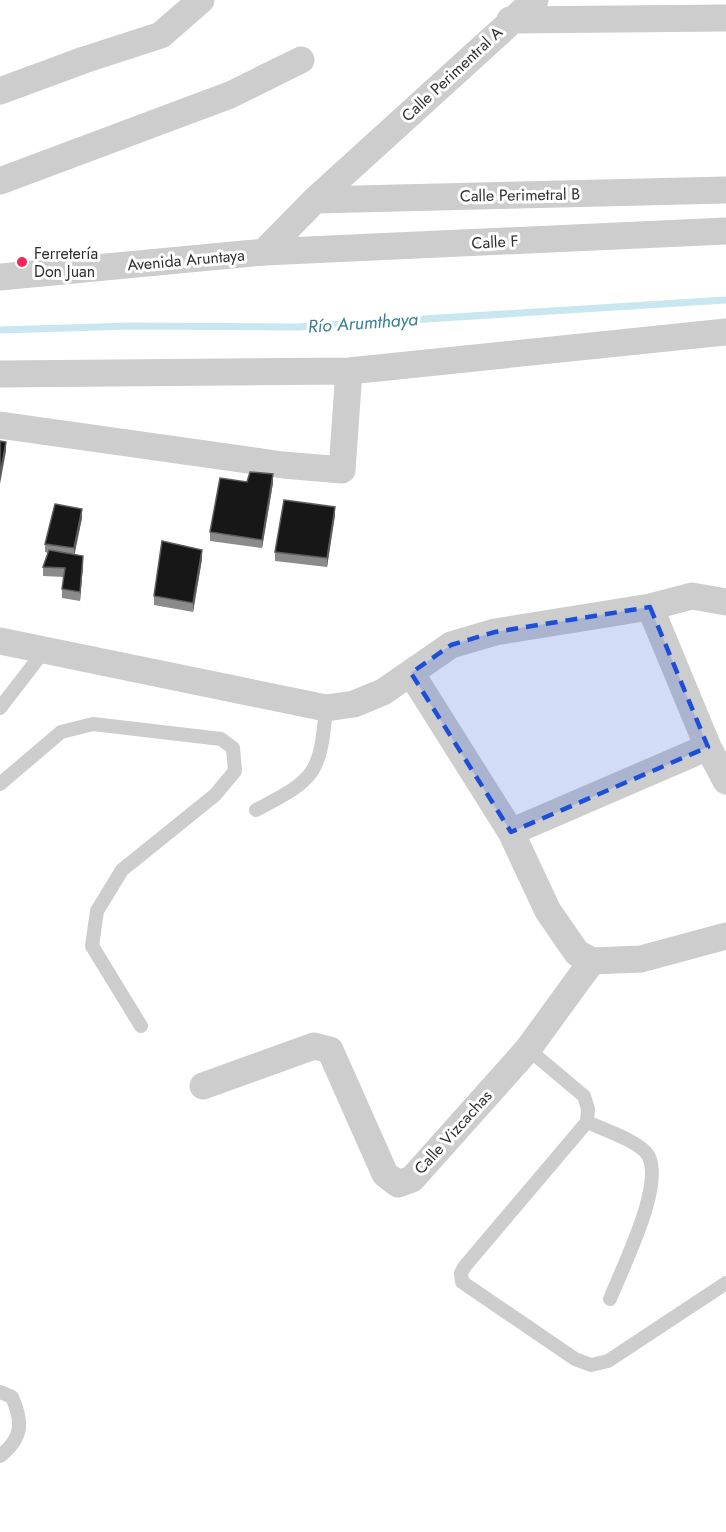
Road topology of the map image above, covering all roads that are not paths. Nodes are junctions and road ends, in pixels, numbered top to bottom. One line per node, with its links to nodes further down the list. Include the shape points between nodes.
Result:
1 (201, 0): 6 (street, via 161,35)
2 (535, 0): 4 (street)
3 (726, 18): 4 (street, Calle Perimentral A)
4 (510, 20): 9 (street, Calle Perimentral A)
5 (301, 60): 7 (street, via 230,95)
6 (0, 91)
7 (0, 181)
8 (726, 190): 9 (street, Calle Perimetral B)
9 (315, 200): 11 (street, Calle Perimentral A)
10 (726, 231): 11 (street, Calle F)
11 (264, 252): 12 (street, Avenida Aruntaya)
12 (0, 277)
13 (726, 333): 14 (street)
14 (349, 371): 15 (street); 16 (street, via 342,470)
15 (0, 374)
16 (0, 424)
17 (726, 602): 18 (street, via 692,596)
18 (650, 608): 21 (street, via 495,632 451,645); 24 (street)
19 (0, 641): 20 (street)
20 (44, 651): 22 (lane); 23 (street)
21 (411, 673): 23 (street, via 383,692 354,704); 28 (street)
22 (0, 708)
23 (326, 708): 27 (lane, via 322,748 312,774)
24 (708, 747): 25 (street); 28 (street)
25 (726, 781)
26 (0, 784): 31 (lane, via 60,732 93,724 222,738 234,748 235,771 216,795 123,870 97,911 92,946)
27 (256, 810)
28 (511, 832): 30 (street, via 566,940 577,953)
29 (726, 936): 30 (street, via 641,959)
30 (592, 961): 32 (street, Calle Vizcachas)
31 (141, 1026)
32 (528, 1049): 33 (street, Calle Vizcachas, via 412,1179 398,1184 385,1174 330,1050 314,1046); 34 (lane, via 584,1096)
33 (203, 1086)
34 (587, 1122): 35 (lane, via 465,1266 462,1282 575,1359 591,1365 608,1361); 36 (lane, via 639,1146 648,1155 652,1170 649,1203)
35 (726, 1283)
36 (610, 1299)
37 (0, 1392): 38 (lane, via 12,1397 20,1416 18,1437)
38 (0, 1456)

